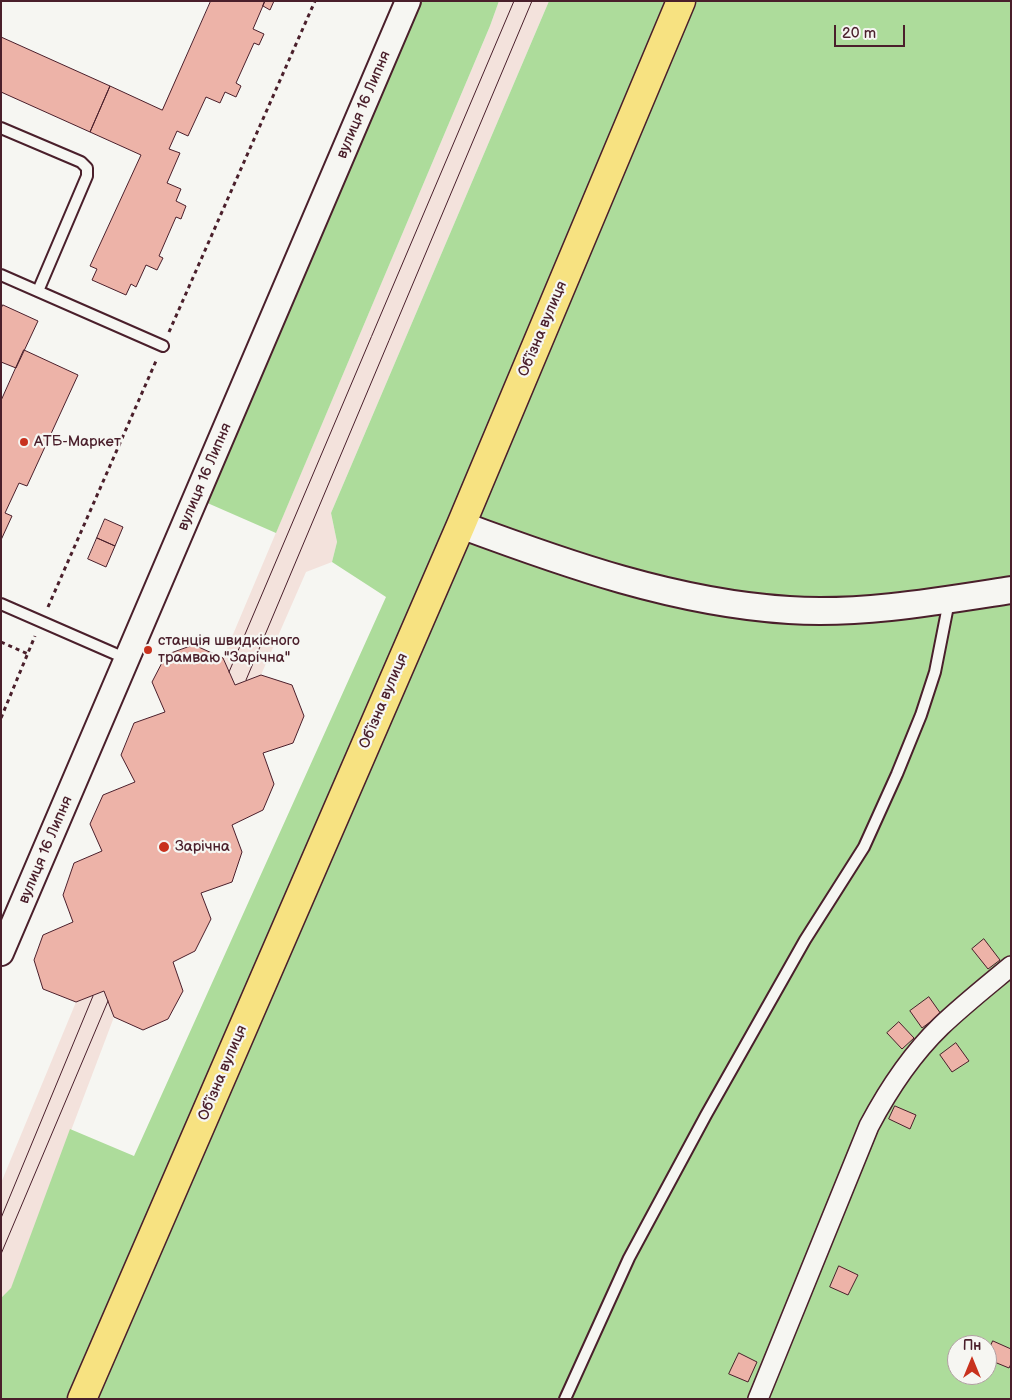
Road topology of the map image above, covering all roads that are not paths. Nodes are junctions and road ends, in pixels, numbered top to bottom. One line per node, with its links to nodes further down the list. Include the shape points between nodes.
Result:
1 (408, 1): 11 (street, вулиця 16 Липня)
2 (681, 1): 7 (main road, Обʼїзна вулиця)
3 (1, 128): 5 (lane, via 81,162 87,168)
4 (1, 275): 5 (lane)
5 (38, 290): 6 (lane)
6 (163, 346)
7 (461, 525): 9 (main road, via 545,556 628,581 731,604 790,610 855,610); 14 (main road, Обʼїзна вулиця)
8 (1011, 590): 9 (main road)
9 (950, 600): 15 (lane, via 921,715 864,847 805,940 706,1115 629,1258)
10 (1, 604): 11 (lane)
11 (128, 659): 12 (street, вулиця 16 Липня)
12 (1, 953)
13 (1011, 966): 16 (street, via 940,1027 886,1093 869,1126)
14 (82, 1399)
15 (565, 1399)
16 (758, 1399)

